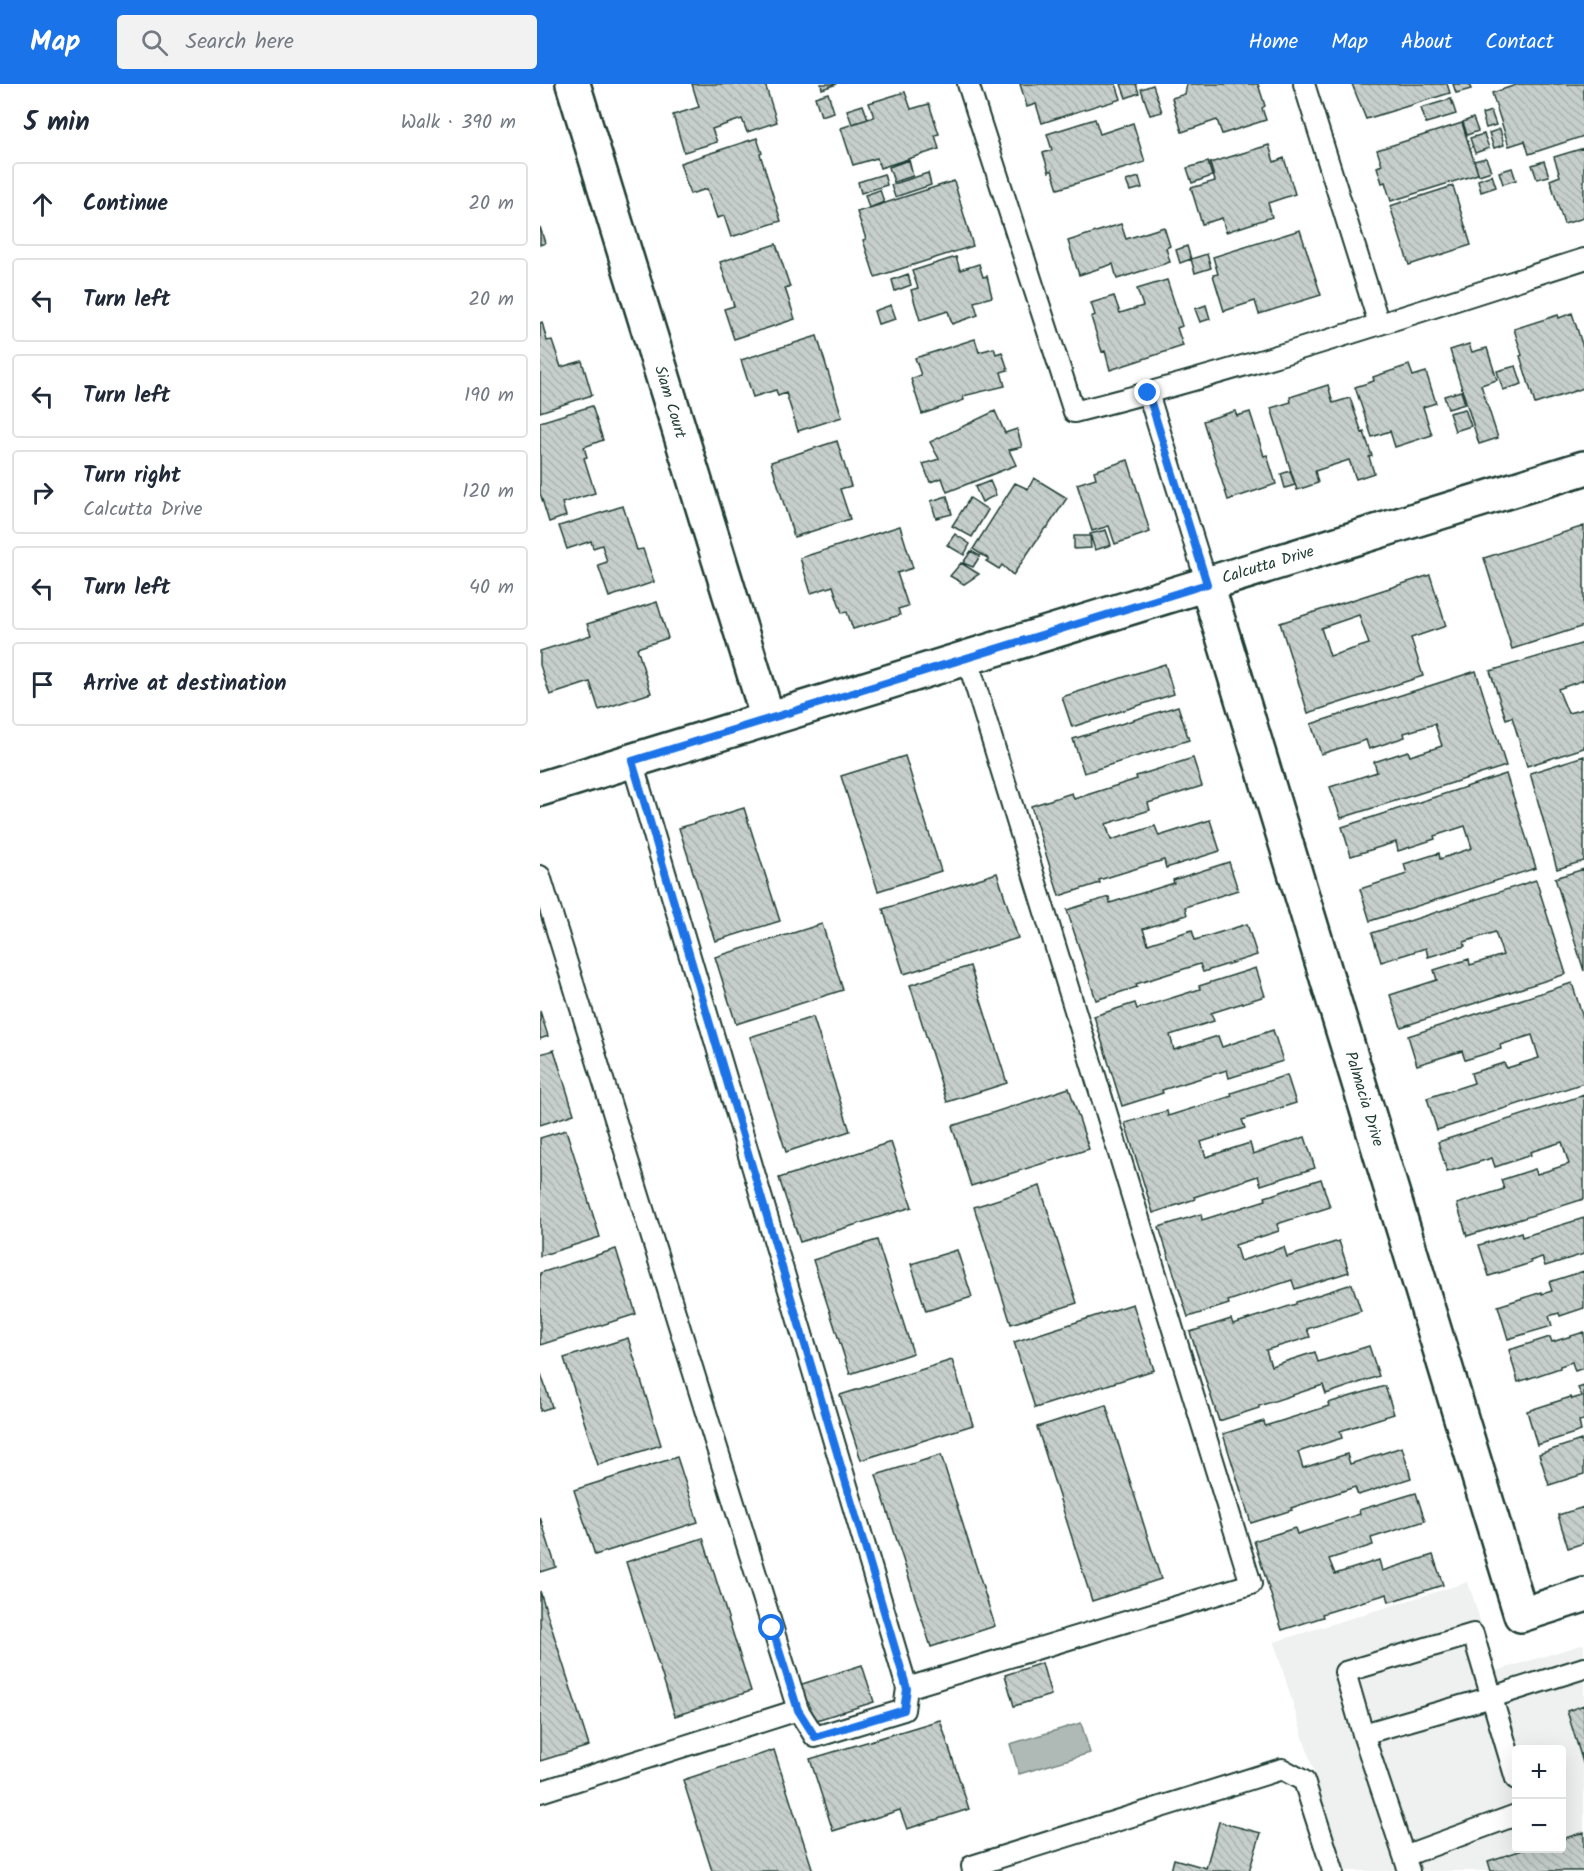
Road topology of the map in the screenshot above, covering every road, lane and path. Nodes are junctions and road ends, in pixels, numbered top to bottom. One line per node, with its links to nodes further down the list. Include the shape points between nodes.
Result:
1 (573, 84): 10 (street, Siam Court)
2 (968, 84): 6 (lane, via 1074,412)
3 (1304, 84): 5 (lane)
4 (1584, 259): 5 (lane)
5 (1379, 324): 6 (lane)
6 (1148, 393): 8 (lane)
7 (1584, 468): 8 (street, Calcutta Drive)
8 (1207, 584): 9 (street, Calcutta Drive); 14 (street, Palmacia Drive, via 1521,1615)
9 (967, 658): 10 (street, Calcutta Drive); 16 (lane, via 1251,1584)
10 (768, 719): 11 (street, Calcutta Drive)
11 (632, 761): 12 (street, Calcutta Drive); 16 (lane)
12 (540, 789)
13 (540, 876): 18 (lane)
14 (1584, 1595)
15 (1584, 1668): 17 (lane)
16 (907, 1689): 18 (lane, via 904,1710 815,1737)
17 (1492, 1697): 19 (lane); 19 (lane, via 1473,1634 1345,1672); 20 (lane)
18 (798, 1710): 21 (lane)
19 (1363, 1734): 23 (lane)
20 (1512, 1765)
21 (540, 1792)
22 (1512, 1817): 23 (lane)
23 (1406, 1863)
24 (967, 1869): 25 (lane, via 1282,1768 1304,1781)
25 (1333, 1871)

